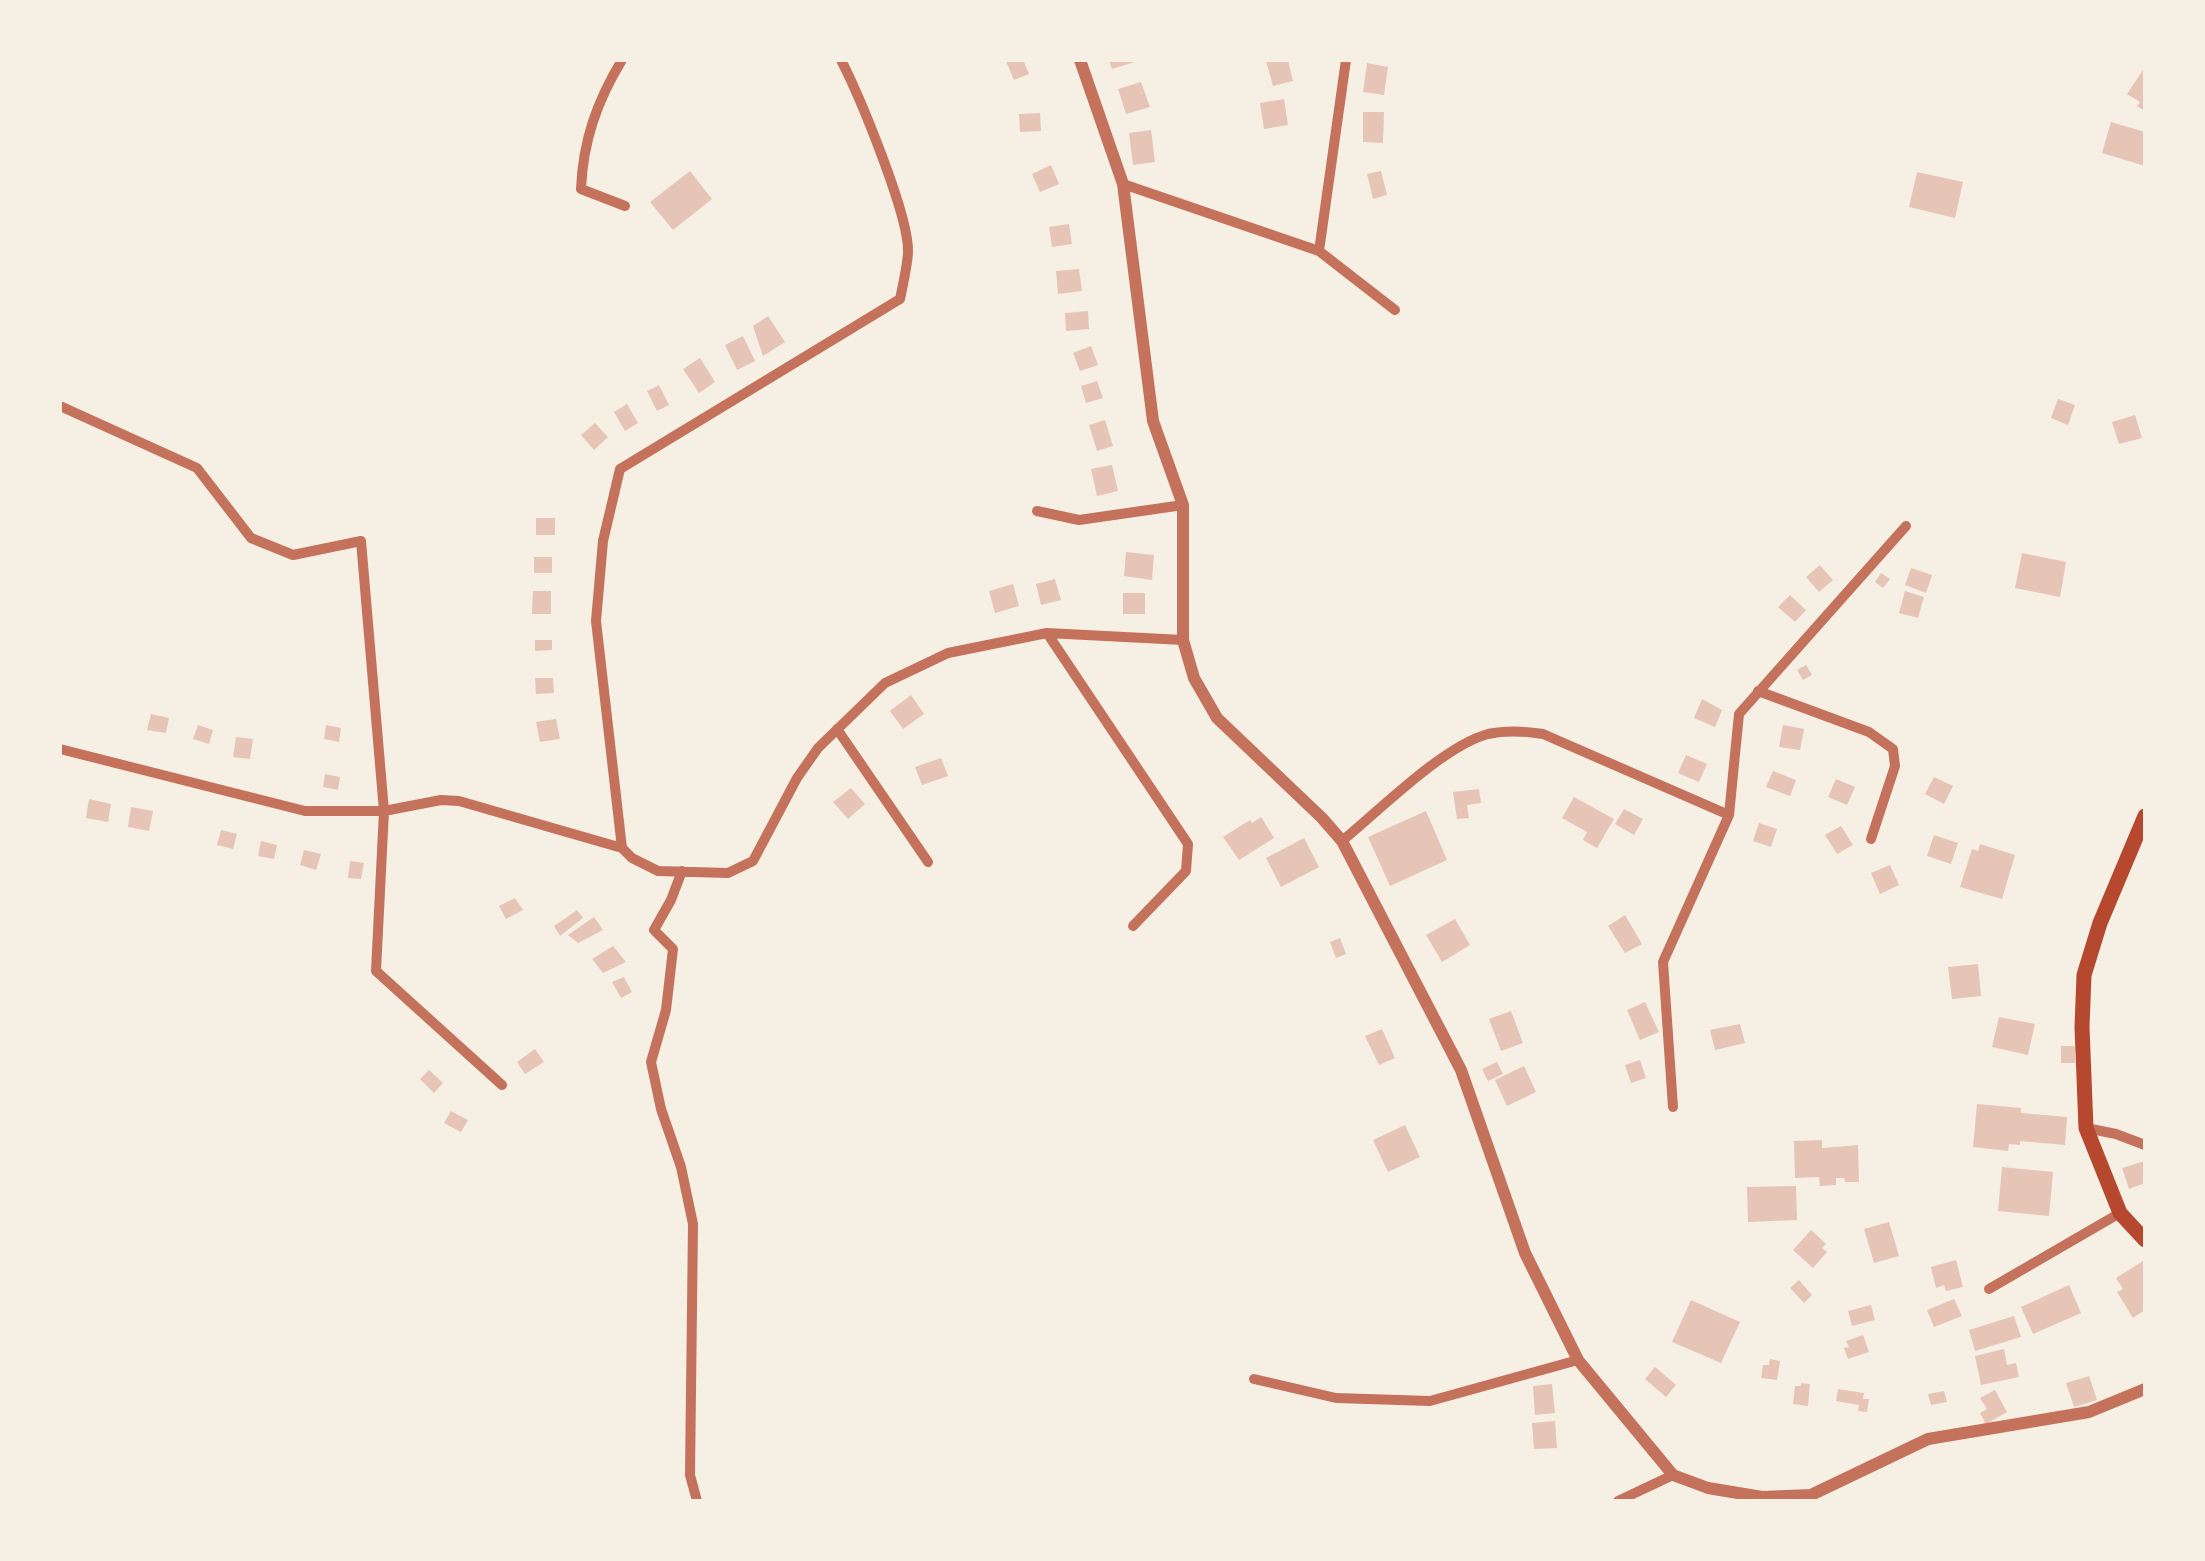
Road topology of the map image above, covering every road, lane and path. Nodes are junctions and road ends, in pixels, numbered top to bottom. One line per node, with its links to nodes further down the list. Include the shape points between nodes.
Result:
1 (622, 60): 6 (street, via 602,93 583,152 581,189)
2 (840, 60): 23 (street, via 901,214 909,250 900,299 620,469 603,541 596,621)
3 (1080, 60): 5 (street)
4 (1346, 60): 7 (street)
5 (1123, 184): 7 (street); 10 (street, via 1153,422)
6 (625, 206)
7 (1319, 251): 8 (street)
8 (1395, 310)
9 (60, 406): 18 (street, via 197,468 250,538 293,554 361,541)
10 (1183, 505): 11 (street, via 1079,520); 14 (street)
11 (1036, 512)
12 (1906, 526): 15 (street)
13 (1047, 633): 14 (street); 16 (street, via 948,653 886,683); 26 (street, via 1188,844 1186,871)
14 (1182, 640): 22 (street, via 1217,718)
15 (1758, 691): 19 (street, via 1739,714); 21 (street, via 1869,732 1892,749 1895,766)
16 (837, 728): 24 (street); 25 (street, via 797,778 753,861 728,873)
17 (60, 749): 18 (street, via 305,811)
18 (384, 811): 23 (street, via 459,801); 27 (street, via 376,971)
19 (1729, 816): 22 (street, via 1543,734 1518,730 1485,734 1446,755); 28 (street, via 1663,962)
20 (2145, 816): 29 (main road, via 2084,975)
21 (1871, 840)
22 (1342, 842): 34 (street, via 1461,1070 1525,1253)
23 (622, 848): 25 (street, via 658,871)
24 (928, 862)
25 (682, 871): 38 (street, via 654,930 673,949 651,1062 693,1224 690,1476)
26 (1133, 926)
27 (502, 1085)
28 (1673, 1107)
29 (2086, 1128): 30 (street); 31 (main road)
30 (2145, 1145)
31 (2120, 1213): 32 (main road); 33 (street)
32 (2145, 1240)
33 (1989, 1288)
34 (1578, 1360): 35 (street, via 1430,1401 1336,1398); 37 (street)
35 (1254, 1378)
36 (2145, 1390): 37 (street, via 2089,1412 1928,1439 1810,1495 1762,1497)
37 (1674, 1475): 39 (street)
38 (697, 1501)
39 (1618, 1501)

